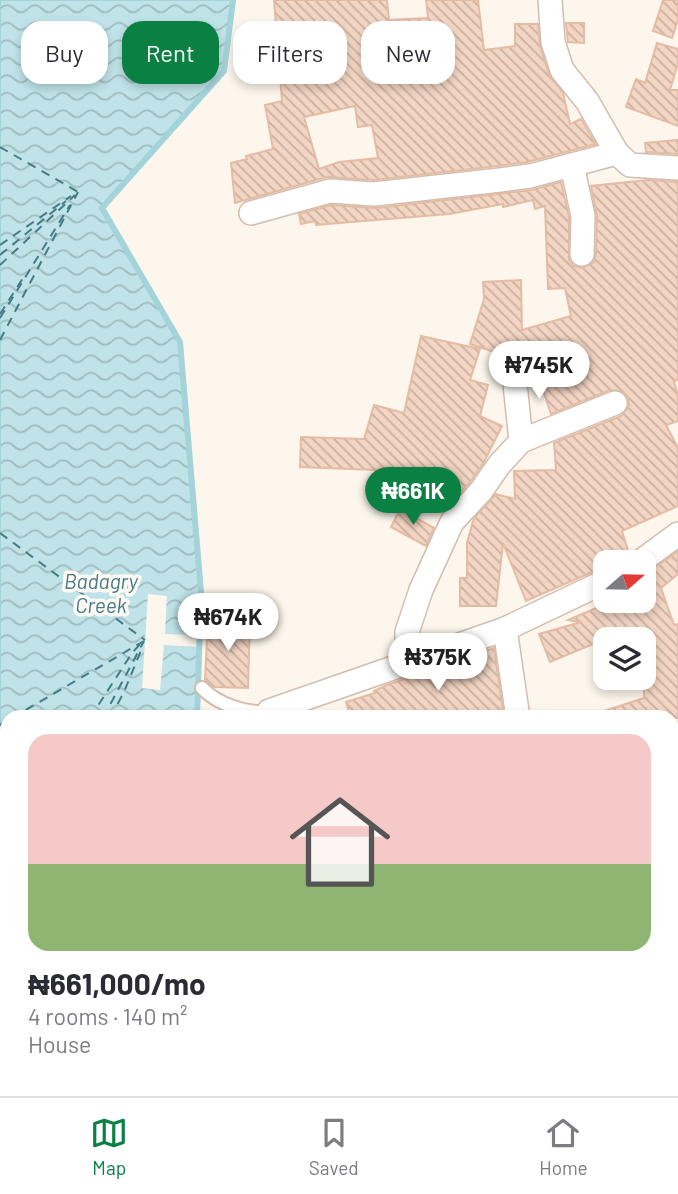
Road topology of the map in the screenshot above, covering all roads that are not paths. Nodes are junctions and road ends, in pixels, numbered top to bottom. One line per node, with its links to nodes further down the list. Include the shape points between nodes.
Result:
1 (550, 0): 2 (street, via 562,70 587,101)
2 (617, 153): 3 (street); 4 (street, via 629,165)
3 (572, 165): 5 (street, via 530,176 419,190 330,191); 6 (street, via 583,216)
4 (678, 168)
5 (251, 213)
6 (582, 254)
7 (513, 365): 9 (street)
8 (615, 403): 9 (street)
9 (521, 441): 14 (street, via 452,522 407,632)
10 (678, 534): 11 (street)
11 (656, 550)
12 (593, 588): 13 (street)
13 (505, 629): 14 (street); 18 (street)
14 (412, 662): 17 (street)
15 (202, 688): 16 (lane, via 218,701)
16 (249, 710)
17 (275, 710)
18 (517, 710)

